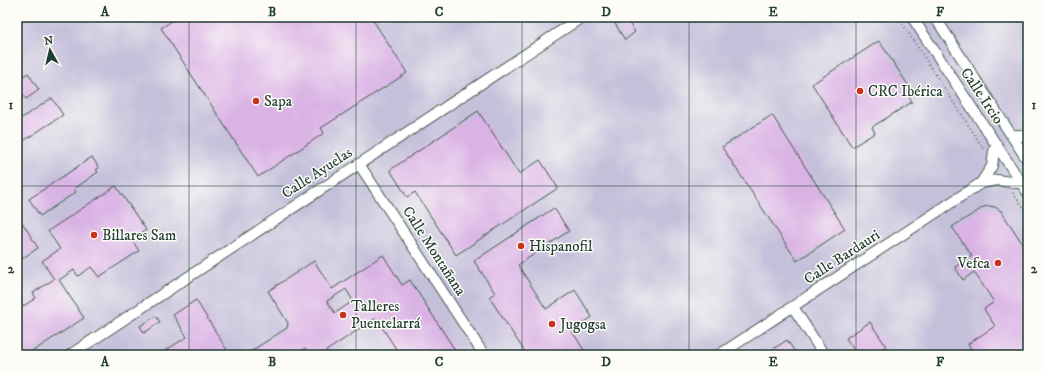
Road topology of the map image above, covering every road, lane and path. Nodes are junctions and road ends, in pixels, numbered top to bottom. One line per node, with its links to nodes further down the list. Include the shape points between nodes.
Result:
1 (582, 17): 9 (street, Calle Ayuelas)
2 (898, 17): 10 (path, via 983,145)
3 (912, 17): 7 (street, Calle Ircio)
4 (935, 17): 5 (street, Calle Ircio)
5 (1012, 136): 6 (street); 8 (street, Calle Ircio)
6 (1028, 137)
7 (997, 145): 10 (street, Calle Bardauri); 13 (street, Calle Ircio)
8 (1028, 161)
9 (359, 164): 17 (street, Calle Ayuelas); 18 (street, Calle Montañana)
10 (992, 166): 12 (street, Calle Bardauri)
11 (1002, 181): 12 (street, Calle Bardauri); 13 (street, Calle Bardauri); 15 (path, via 1006,188 1015,194)
12 (981, 183): 16 (street, Calle Bardauri)
13 (1021, 183): 14 (street, Calle Ircio)
14 (1028, 193)
15 (1028, 214)
16 (793, 307): 19 (street, Calle Bardauri); 20 (street)
17 (70, 355)
18 (484, 355)
19 (719, 355)
20 (824, 355)

